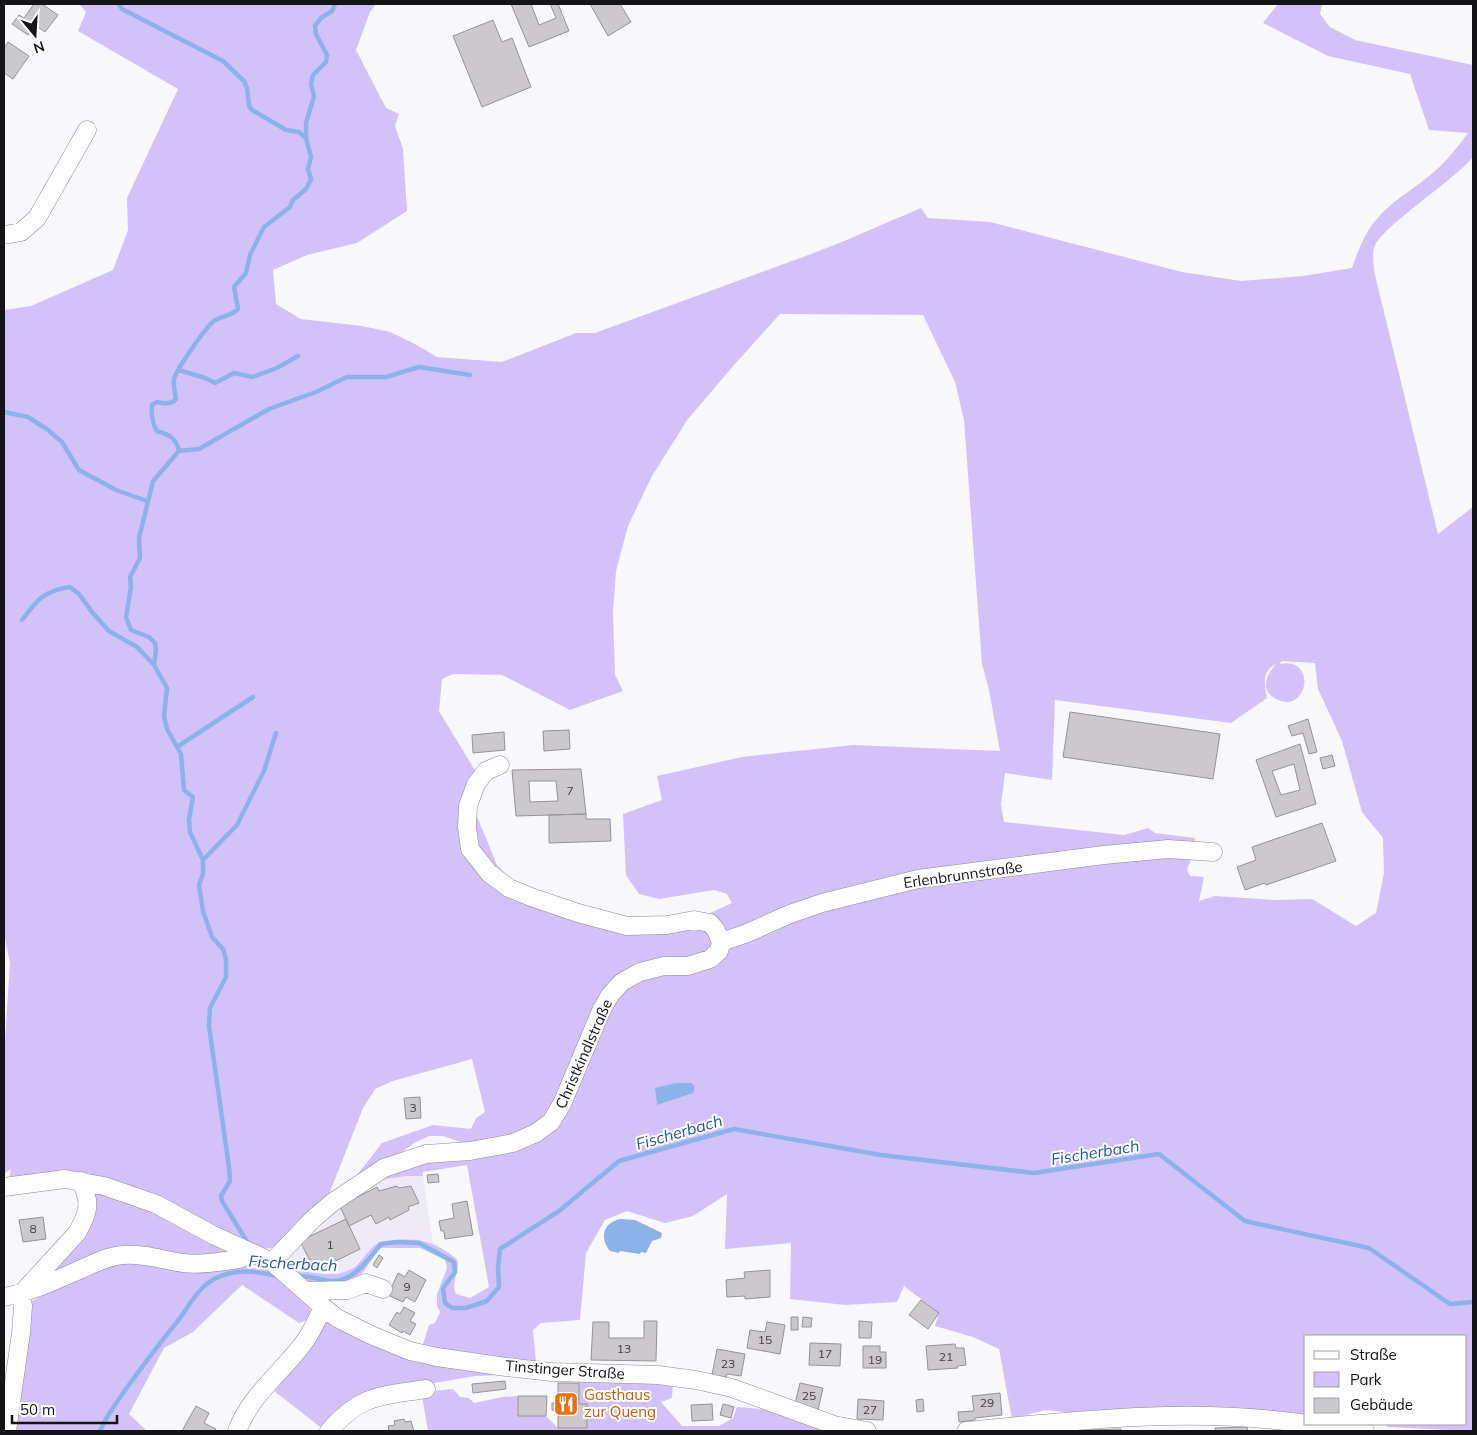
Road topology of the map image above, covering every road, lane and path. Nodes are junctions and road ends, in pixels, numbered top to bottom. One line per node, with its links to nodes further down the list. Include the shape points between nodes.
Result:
1 (87, 130): 2 (street, via 37,218 21,232)
2 (4, 235)
3 (500, 765): 5 (street, via 486,771 476,784 468,806 470,849 489,873 509,888 531,897 627,926 667,925 694,920 710,922)
4 (1213, 852): 5 (street, Erlenbrunnstraße, via 1168,849 918,879 822,903)
5 (721, 942): 9 (street, Christkindlstraße, via 710,959 688,966 664,966 640,972 622,982 610,994 567,1095 551,1122 536,1133 513,1142 470,1151 426,1154 384,1168 313,1219)
6 (81, 1181): 7 (street, via 65,1179); 8 (street, via 156,1204); 12 (street, via 88,1205 77,1234)
7 (4, 1187)
8 (250, 1253): 9 (street); 12 (street, via 235,1260 186,1264 123,1255 107,1258 44,1286)
9 (276, 1266): 10 (street, Tinstinger Straße)
10 (303, 1289): 11 (street, via 348,1290 366,1283); 13 (street, Tinstinger Straße)
11 (383, 1289)
12 (12, 1296): 17 (street, via 23,1306)
13 (323, 1307): 18 (street, via 310,1336 262,1390 245,1413); 20 (street, Tinstinger Straße, via 345,1322 410,1351 552,1372 658,1375 696,1380 732,1388 834,1425)
14 (426, 1388): 19 (street, via 371,1398 348,1411)
15 (1304, 1424): 21 (street, via 1240,1416 1179,1416 1069,1421)
16 (1314, 1425): 22 (street)
17 (8, 1431)
18 (237, 1431)
19 (329, 1431)
20 (867, 1431)
21 (966, 1431)
22 (1365, 1431)

